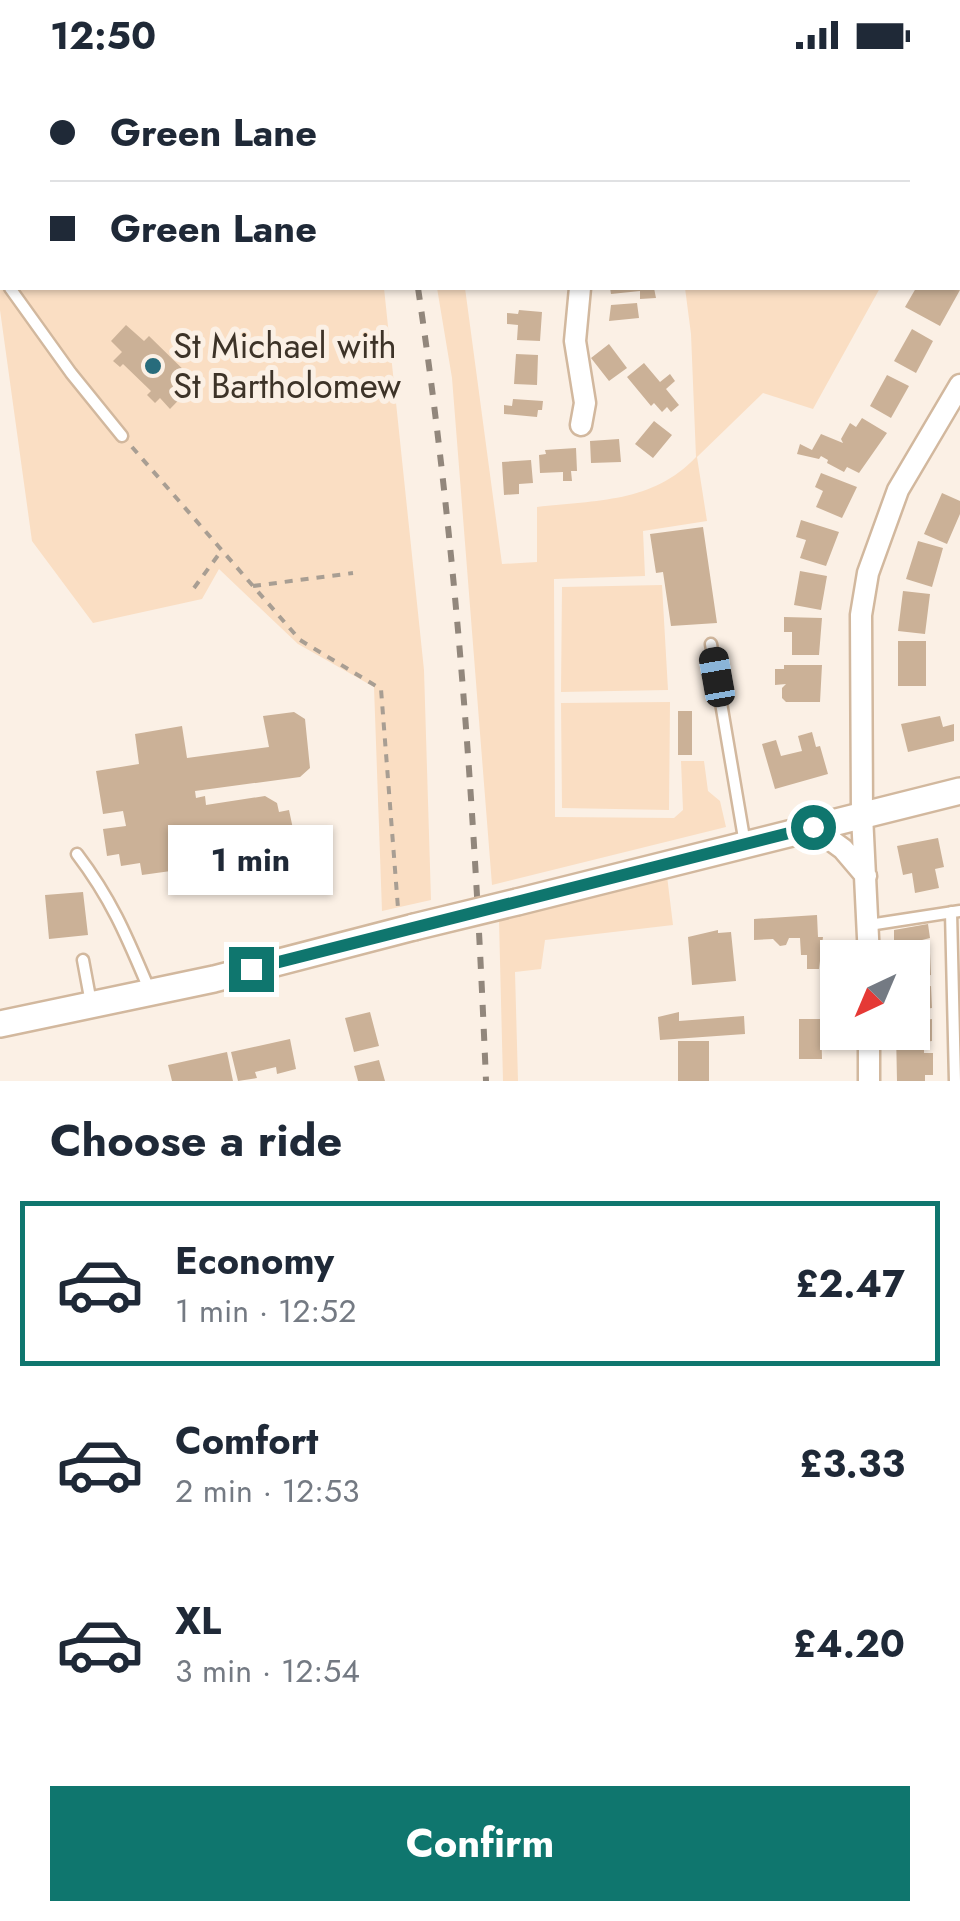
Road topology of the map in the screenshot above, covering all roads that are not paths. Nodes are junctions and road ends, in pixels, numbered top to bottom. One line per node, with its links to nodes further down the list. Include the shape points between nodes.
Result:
1 (11, 290): 5 (lane)
2 (580, 290): 4 (street, via 574,342)
3 (960, 385): 8 (street, via 898,490 868,572 861,615)
4 (590, 411)
5 (122, 436)
6 (711, 644): 10 (lane)
7 (960, 791): 8 (street)
8 (862, 816): 9 (street); 12 (street)
9 (813, 827): 10 (street); 12 (street)
10 (745, 844): 18 (street, bridge)
11 (77, 854): 18 (lane, via 105,890)
12 (866, 876): 14 (street)
13 (956, 911): 14 (lane); 17 (lane)
14 (868, 925): 15 (street)
15 (868, 940)
16 (83, 960): 20 (lane)
17 (956, 977): 25 (lane)
18 (150, 992): 20 (street)
19 (0, 1002): 21 (street)
20 (91, 1004): 21 (street)
21 (27, 1018): 22 (street)
22 (0, 1024)
23 (868, 1050): 24 (street)
24 (868, 1081)
25 (955, 1081)

